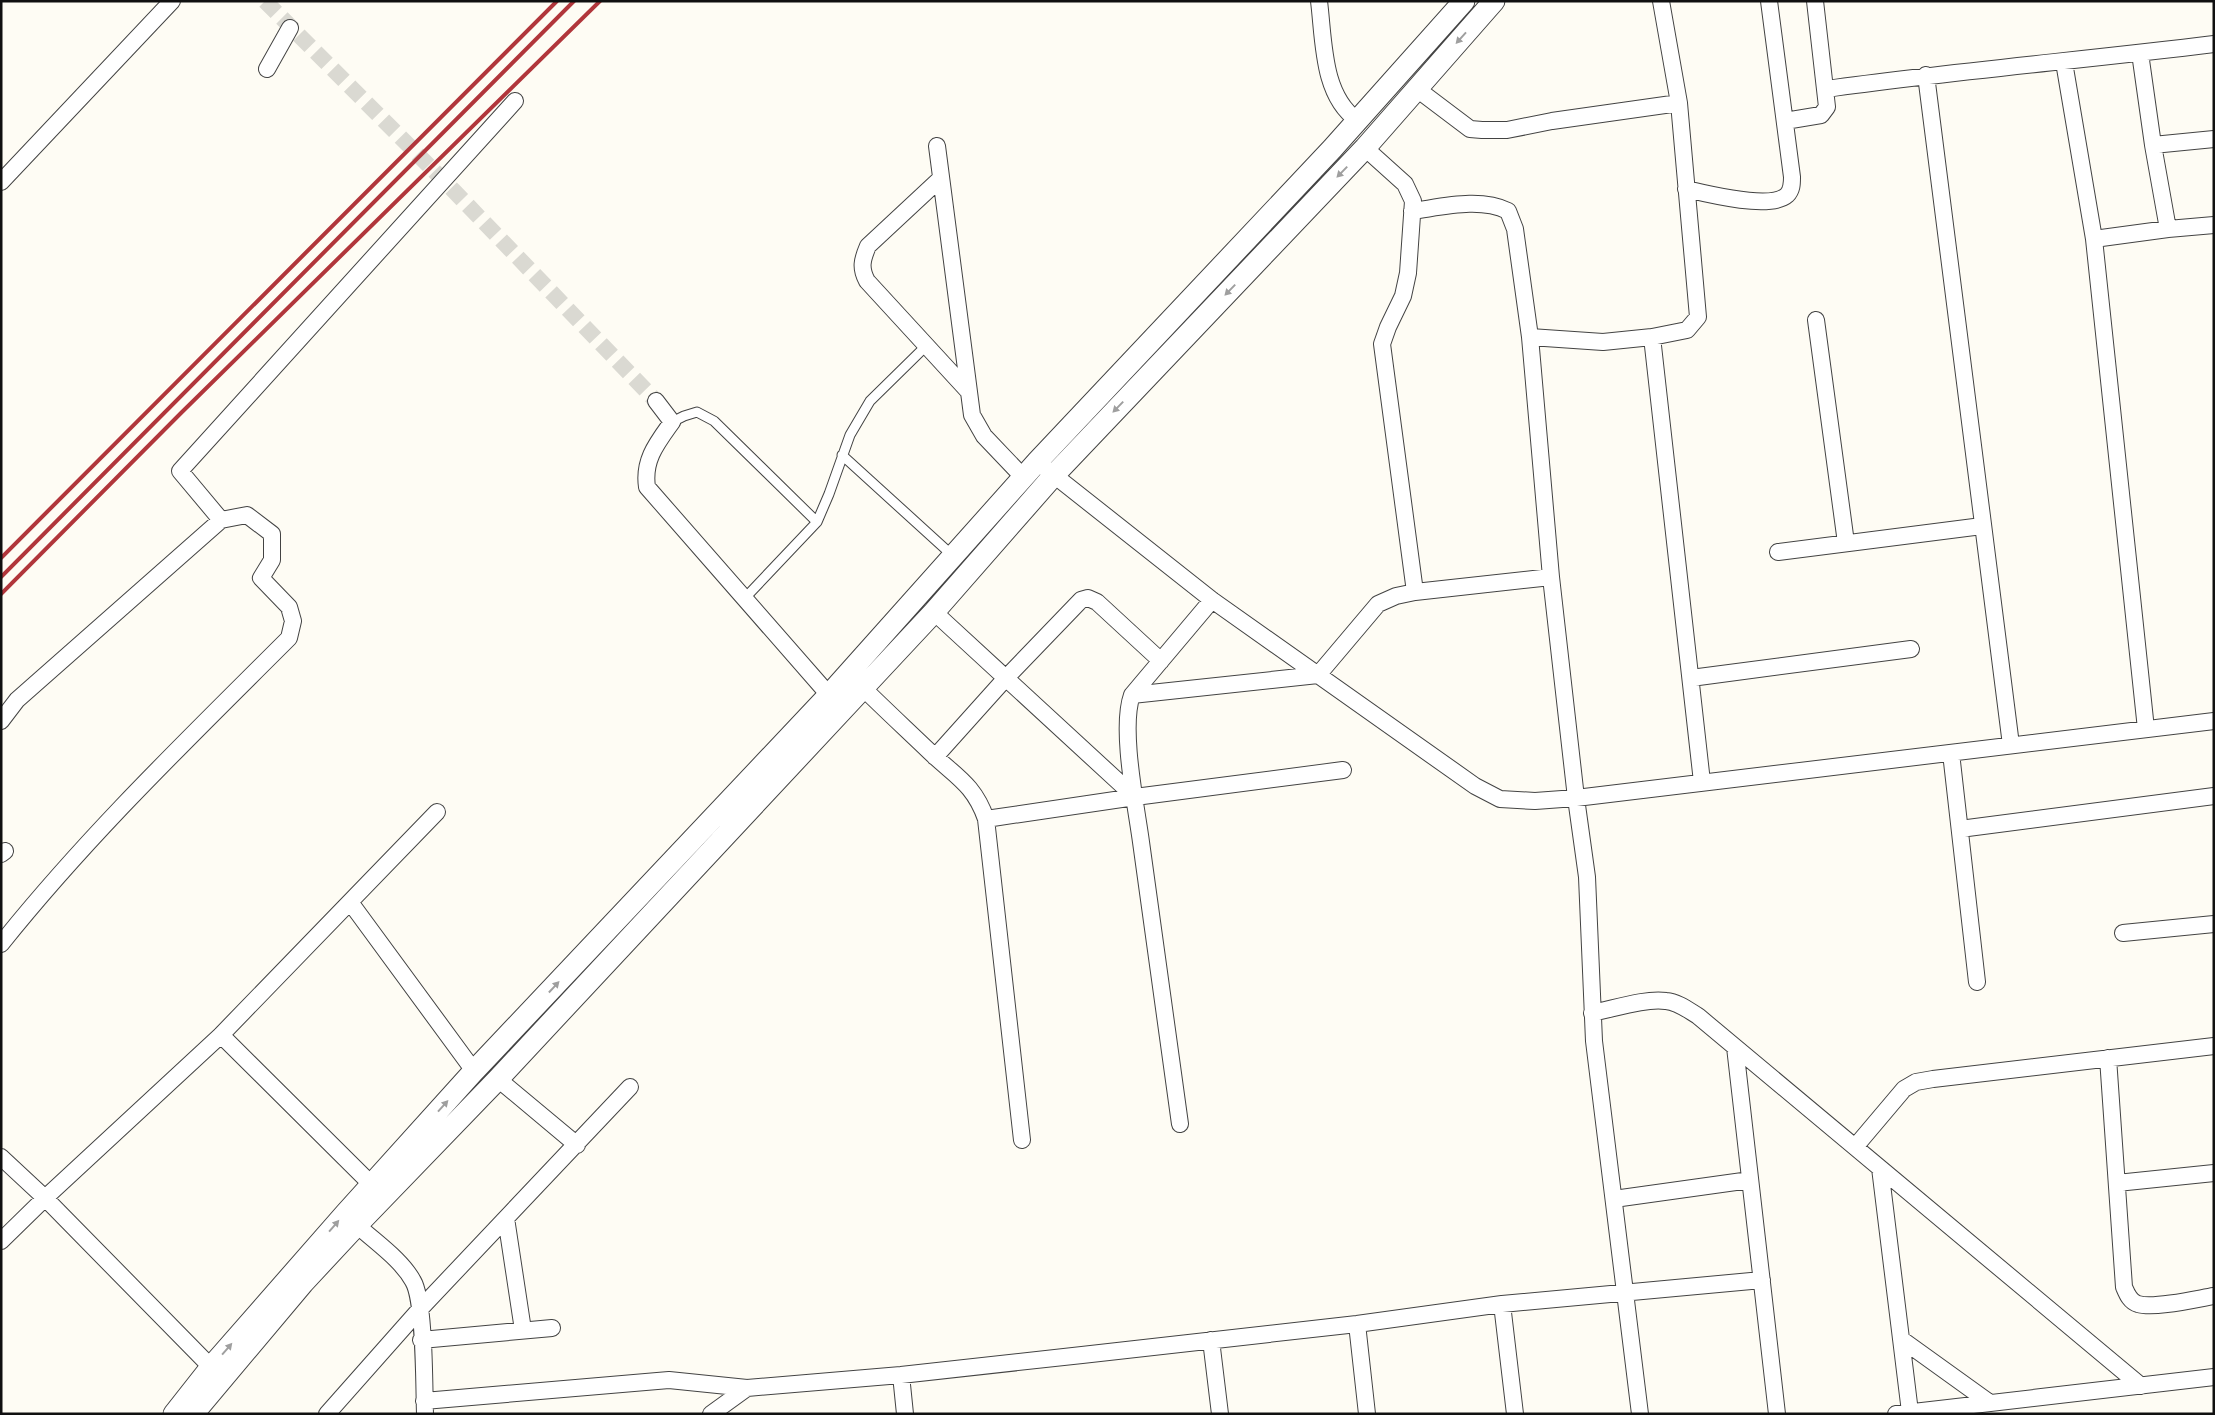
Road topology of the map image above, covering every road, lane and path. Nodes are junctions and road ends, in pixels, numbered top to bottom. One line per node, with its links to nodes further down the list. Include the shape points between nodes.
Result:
1 (172, 1): 25 (street)
2 (1319, 1): 18 (street, via 1336,98)
3 (1464, 1): 18 (street)
4 (1494, 1): 14 (street, one-way to 14)
5 (1661, 1): 17 (street)
6 (1769, 1): 19 (street)
7 (1815, 1): 15 (street)
8 (290, 28): 12 (street)
9 (2214, 44): 10 (street)
10 (2140, 53): 11 (street); 21 (street)
11 (2064, 62): 13 (street); 30 (street)
12 (267, 69)
13 (1926, 75): 15 (street); 43 (street)
14 (1416, 88): 17 (street, via 1470,129 1482,130 1507,130); 23 (street)
15 (1826, 88): 19 (street, via 1825,112)
16 (515, 101): 41 (street, via 180,471)
17 (1679, 103): 26 (street)
18 (1357, 120): 39 (street)
19 (1785, 121): 26 (street, via 1792,177 1788,195 1780,200 1753,202)
20 (2214, 139): 21 (street)
21 (2153, 145): 29 (street)
22 (937, 146): 24 (street)
23 (1365, 148): 27 (street, via 1405,184 1413,201); 40 (street, one-way to 40)
24 (941, 178): 34 (street, via 868,246 862,259 867,281); 35 (street)
25 (1, 182)
26 (1686, 190): 33 (street, via 1698,317 1688,330)
27 (1412, 211): 32 (street, via 1465,204 1508,211 1516,229); 48 (street, via 1408,273 1403,296 1382,344)
28 (2214, 225): 29 (street)
29 (2168, 229): 30 (street)
30 (2094, 239): 62 (street)
31 (1816, 320): 44 (street)
32 (1530, 337): 33 (street, via 1603,342); 47 (street)
33 (1652, 337): 56 (street)
34 (926, 346): 35 (street); 38 (lane, via 870,401)
35 (969, 392): 39 (street, via 972,415 984,436)
36 (656, 401): 37 (street)
37 (672, 422): 42 (lane, via 697,412 714,421); 49 (street, via 652,450 645,474 647,487)
38 (842, 455): 42 (lane); 46 (lane)
39 (1031, 470): 40 (street); 46 (street)
40 (1054, 475): 50 (street); 51 (street)
41 (221, 520): 60 (street, via 17,700); 77 (street, via 248,515 272,534 272,560 261,578 289,607 293,621 289,638 116,812 58,874)
42 (817, 522): 49 (lane)
43 (1982, 526): 44 (street); 63 (street)
44 (1846, 543): 45 (street)
45 (1778, 552)
46 (953, 557): 57 (street)
47 (1551, 577): 48 (street); 70 (street)
48 (1415, 592): 54 (street, via 1378,604)
49 (745, 598): 58 (street)
50 (1212, 600): 53 (street); 54 (street)
51 (934, 612): 55 (street); 57 (street)
52 (1911, 650): 56 (street)
53 (1161, 661): 55 (street, via 1097,602 1088,598 1074,605); 59 (street)
54 (1318, 675): 59 (street); 70 (street, via 1476,786 1500,799)
55 (1005, 678): 65 (street); 69 (street)
56 (1690, 678): 67 (street)
57 (856, 681): 58 (street); 65 (street); 85 (street)
58 (829, 695): 84 (street, one-way to 58)
59 (1132, 695): 69 (street, via 1127,722)
60 (1, 721)
61 (2214, 721): 62 (street)
62 (2146, 729): 63 (street)
63 (2011, 745): 64 (street)
64 (1951, 752): 67 (street); 73 (street)
65 (935, 757): 72 (street, via 965,782 980,802)
66 (1343, 770): 69 (street)
67 (1702, 782): 70 (street)
68 (2214, 796): 73 (street)
69 (1135, 797): 72 (street); 87 (street)
70 (1576, 798): 79 (street, via 1587,877)
71 (438, 812): 74 (street)
72 (986, 819): 88 (street)
73 (1960, 828): 78 (street)
74 (350, 902): 80 (street); 84 (street)
75 (2214, 924): 76 (street)
76 (2123, 932)
77 (1, 944)
78 (1977, 982)
79 (1592, 1013): 82 (street, via 1666,1000 1698,1016); 98 (street)
80 (221, 1035): 96 (street); 97 (street)
81 (2214, 1046): 83 (street)
82 (1735, 1047): 90 (street); 94 (street)
83 (2108, 1058): 90 (street, via 1916,1082 1904,1089); 95 (street)
84 (474, 1071): 96 (street, one-way to 84)
85 (498, 1079): 89 (street); 100 (street)
86 (630, 1088): 89 (street)
87 (1180, 1124)
88 (1022, 1140)
89 (577, 1145): 99 (street)
90 (1855, 1147): 92 (street)
91 (1, 1157): 97 (street)
92 (1880, 1168): 111 (street); 117 (street)
93 (2214, 1172): 95 (street)
94 (1750, 1180): 98 (street); 103 (street)
95 (2117, 1183): 105 (street, via 2124,1287 2128,1296 2137,1304 2151,1305)
96 (371, 1184): 102 (street, one-way to 96)
97 (46, 1198): 101 (street); 114 (street)
98 (1614, 1199): 104 (street)
99 (506, 1218): 107 (street); 110 (street)
100 (357, 1224): 102 (street); 107 (street, via 404,1268 414,1282)
101 (1, 1241)
102 (298, 1278): 114 (street, one-way to 102); 123 (street)
103 (1762, 1280): 104 (street); 131 (street)
104 (1625, 1292): 106 (street); 130 (street)
105 (2214, 1296)
106 (1502, 1304): 108 (street); 129 (street)
107 (420, 1309): 112 (street); 124 (street)
108 (1357, 1324): 113 (street); 128 (street)
109 (552, 1328): 110 (street)
110 (523, 1330): 112 (street)
111 (1901, 1339): 119 (street); 121 (street)
112 (422, 1340): 120 (street)
113 (1211, 1340): 115 (street); 127 (street)
114 (211, 1367): 122 (street)
115 (900, 1375): 118 (street); 126 (street)
116 (2214, 1377): 117 (street)
117 (2141, 1386): 119 (street)
118 (747, 1388): 120 (street, via 669,1380); 125 (street)
119 (1990, 1403): 121 (street)
120 (424, 1407)
121 (1903, 1413)
122 (174, 1414)
123 (193, 1414)
124 (327, 1414)
125 (711, 1414)
126 (905, 1414)
127 (1220, 1414)
128 (1367, 1414)
129 (1515, 1414)
130 (1640, 1414)
131 (1777, 1414)

